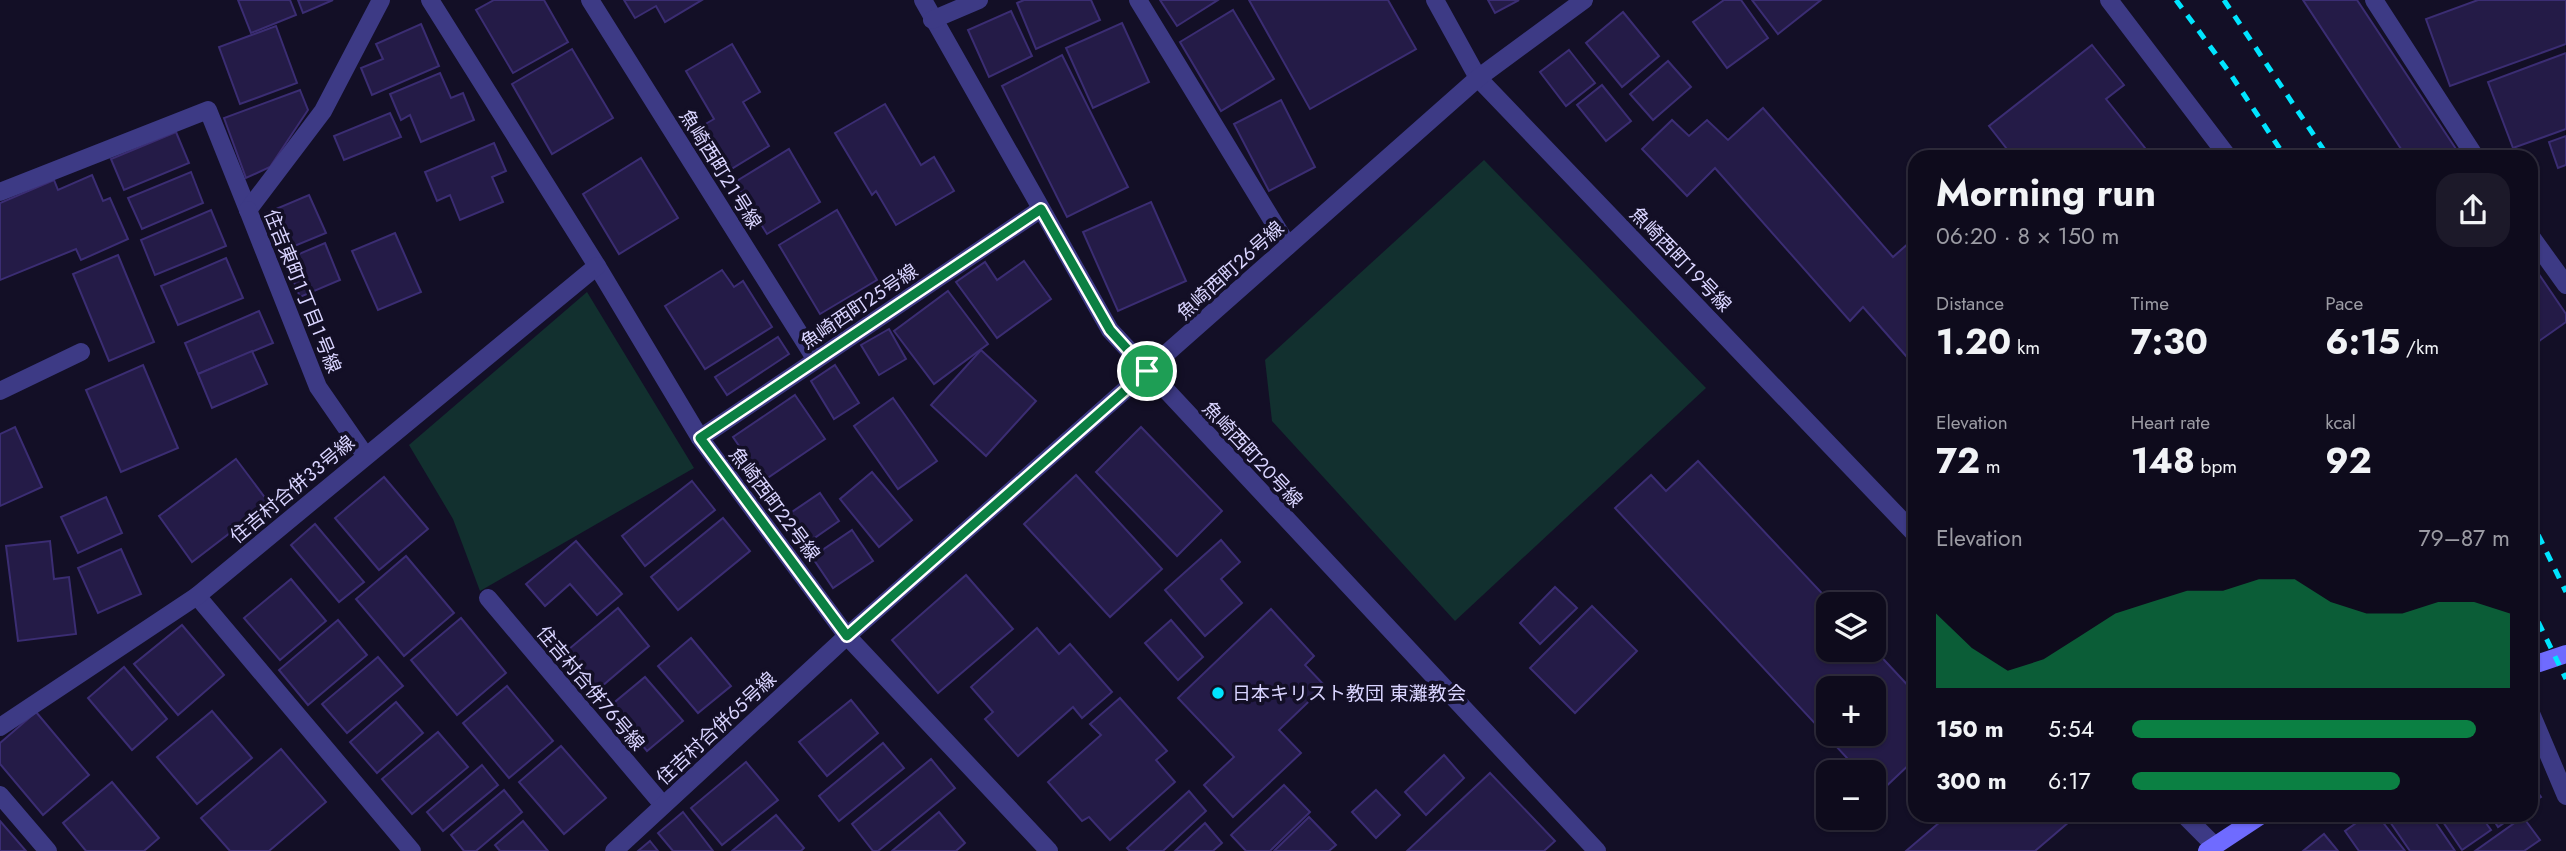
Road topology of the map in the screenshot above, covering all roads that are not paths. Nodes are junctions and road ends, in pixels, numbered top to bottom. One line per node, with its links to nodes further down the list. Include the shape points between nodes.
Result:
1 (381, 0): 16 (street, 住吉東町１丁目１号線, via 323,111)
2 (430, 0): 20 (street, 魚崎西町２２号線)
3 (590, 0): 23 (street, 魚崎西町２１号線)
4 (923, 0): 11 (street, 魚崎西町２０号線)
5 (979, 0): 11 (street)
6 (1138, 0): 18 (street)
7 (1436, 0): 12 (street, 魚崎西町１９号線)
8 (1584, 0): 12 (street, 魚崎西町２６号線)
9 (2109, 0): 13 (street)
10 (2374, 0): 14 (street)
11 (932, 19): 17 (street, 魚崎西町２０号線)
12 (1478, 78): 18 (street, 魚崎西町２６号線); 28 (street, 魚崎西町１９号線)
13 (2223, 150)
14 (2471, 150)
15 (0, 192): 16 (street, via 208,110)
16 (247, 209): 27 (street, 住吉東町１丁目１号線, via 317,387)
17 (1041, 209): 23 (street, 魚崎西町２５号線); 24 (street, 魚崎西町２０号線, via 1110,330)
18 (1288, 246): 24 (street, 魚崎西町２６号線)
19 (2538, 246): 21 (street)
20 (597, 265): 26 (street, 魚崎西町２２号線); 27 (street, 住吉村合併３３号線)
21 (2566, 285)
22 (81, 352): 25 (street)
23 (817, 360): 26 (street, 魚崎西町２５号線)
24 (1147, 371): 31 (street, 魚崎西町２６号線); 46 (street, 魚崎西町２０号線)
25 (0, 391)
26 (700, 438): 31 (street, 魚崎西町２２号線)
27 (365, 455): 29 (street, 住吉村合併３３号線)
28 (1908, 527)
29 (197, 596): 34 (street, 住吉村合併３３号線); 43 (street)
30 (488, 598): 38 (street, 住吉村合併７６号線)
31 (847, 636): 38 (street, 住吉村合併６５号線); 45 (street, 魚崎西町２２号線)
32 (2566, 654): 33 (street)
33 (2538, 663)
34 (0, 727)
35 (2538, 730): 37 (street)
36 (0, 795): 42 (street)
37 (2566, 796)
38 (663, 805): 44 (street, 住吉村合併６５号線)
39 (2190, 822): 41 (street)
40 (2251, 822): 41 (street)
41 (2210, 848)
42 (48, 851)
43 (412, 851)
44 (614, 851)
45 (1049, 851)
46 (1597, 851)

